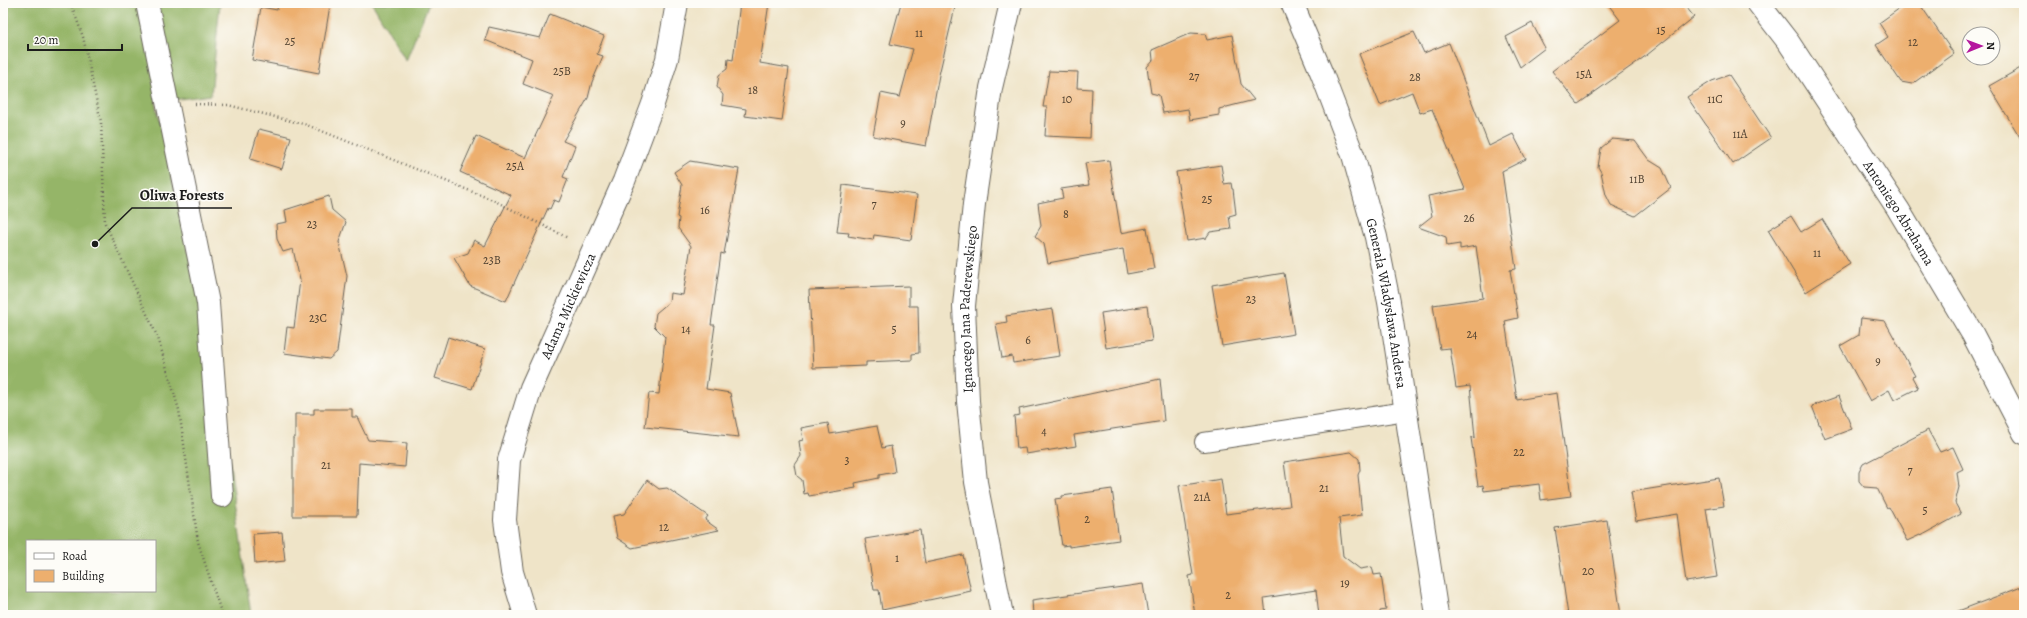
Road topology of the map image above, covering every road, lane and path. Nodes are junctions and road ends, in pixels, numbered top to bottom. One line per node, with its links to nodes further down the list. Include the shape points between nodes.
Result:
1 (71, 3): 13 (path, via 83,37 101,122 105,223 158,338 179,410 198,542)
2 (147, 3): 7 (street)
3 (677, 3): 14 (street, Adama Mickiewicza, via 667,59 653,104 624,181 531,388 509,460 505,520 512,572)
4 (1010, 3): 15 (street, Ignacego Jana Paderewskiego, via 990,96 974,204 964,306 968,401 976,482)
5 (1292, 3): 9 (street, Generała Władysława Andersa, via 1358,170 1385,280)
6 (1758, 3): 10 (street, Antoniego Abrahama, via 1789,43 1898,209 1972,333)
7 (167, 104): 8 (path, via 228,104 307,125 495,201); 12 (street, via 208,303)
8 (567, 237)
9 (1406, 411): 11 (lane); 16 (street, Generała Władysława Andersa)
10 (2024, 433)
11 (1204, 442)
12 (222, 496)
13 (222, 615)
14 (525, 615)
15 (1002, 615)
16 (1437, 615)

